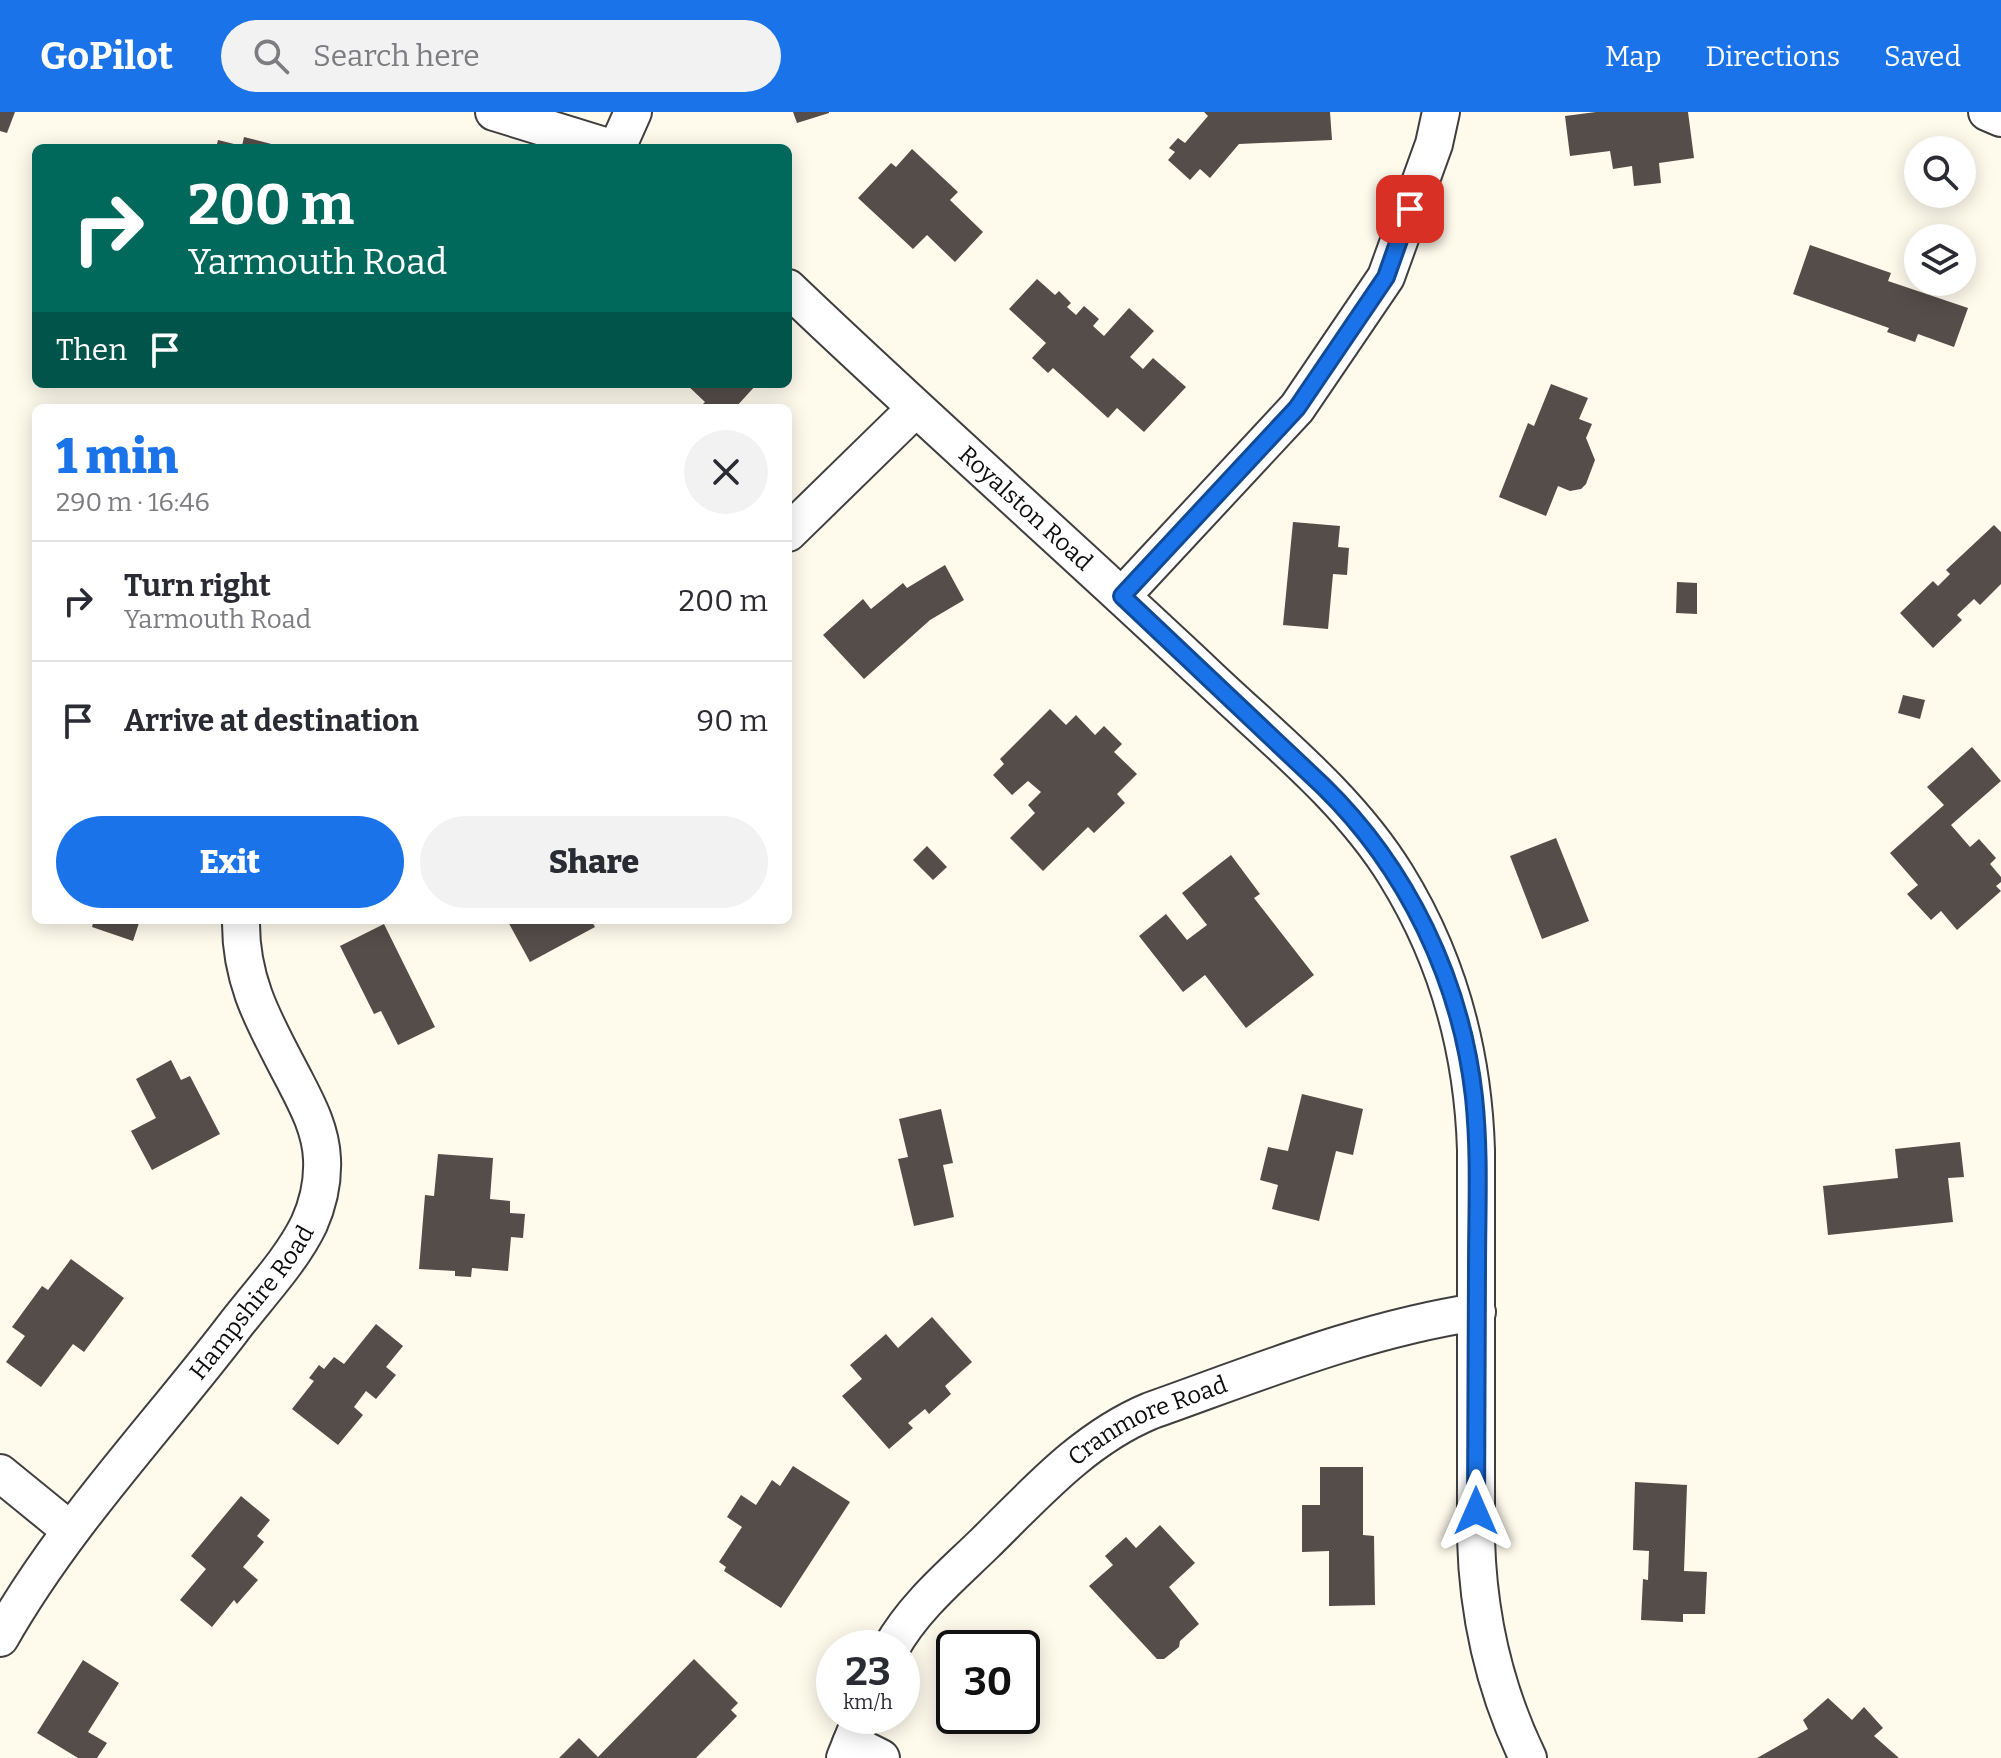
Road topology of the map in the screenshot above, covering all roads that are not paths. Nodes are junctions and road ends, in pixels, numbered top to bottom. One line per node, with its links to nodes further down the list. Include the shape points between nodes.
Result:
1 (494, 112): 6 (street)
2 (633, 112): 7 (street)
3 (1441, 112): 11 (street, via 1386,277 1297,408)
4 (1987, 112): 5 (street)
5 (2001, 118)
6 (601, 144)
7 (616, 144)
8 (792, 292): 9 (street, Royalston Road)
9 (915, 409): 10 (street); 11 (street, Royalston Road)
10 (792, 529)
11 (1122, 596): 13 (street, Royalston Road, via 1341,803 1384,856 1422,922 1452,996 1473,1095)
12 (241, 924): 15 (street, Hampshire Road, via 252,996 318,1131 318,1198 295,1247)
13 (1477, 1312): 16 (street, Cranmore Road, via 1383,1331 1150,1411 1115,1428 1066,1465 945,1582); 18 (street, Royalston Road, via 1481,1615)
14 (0, 1473): 15 (street)
15 (70, 1530): 17 (street, Hampshire Road)
16 (903, 1630)
17 (0, 1638)
18 (1528, 1758)

